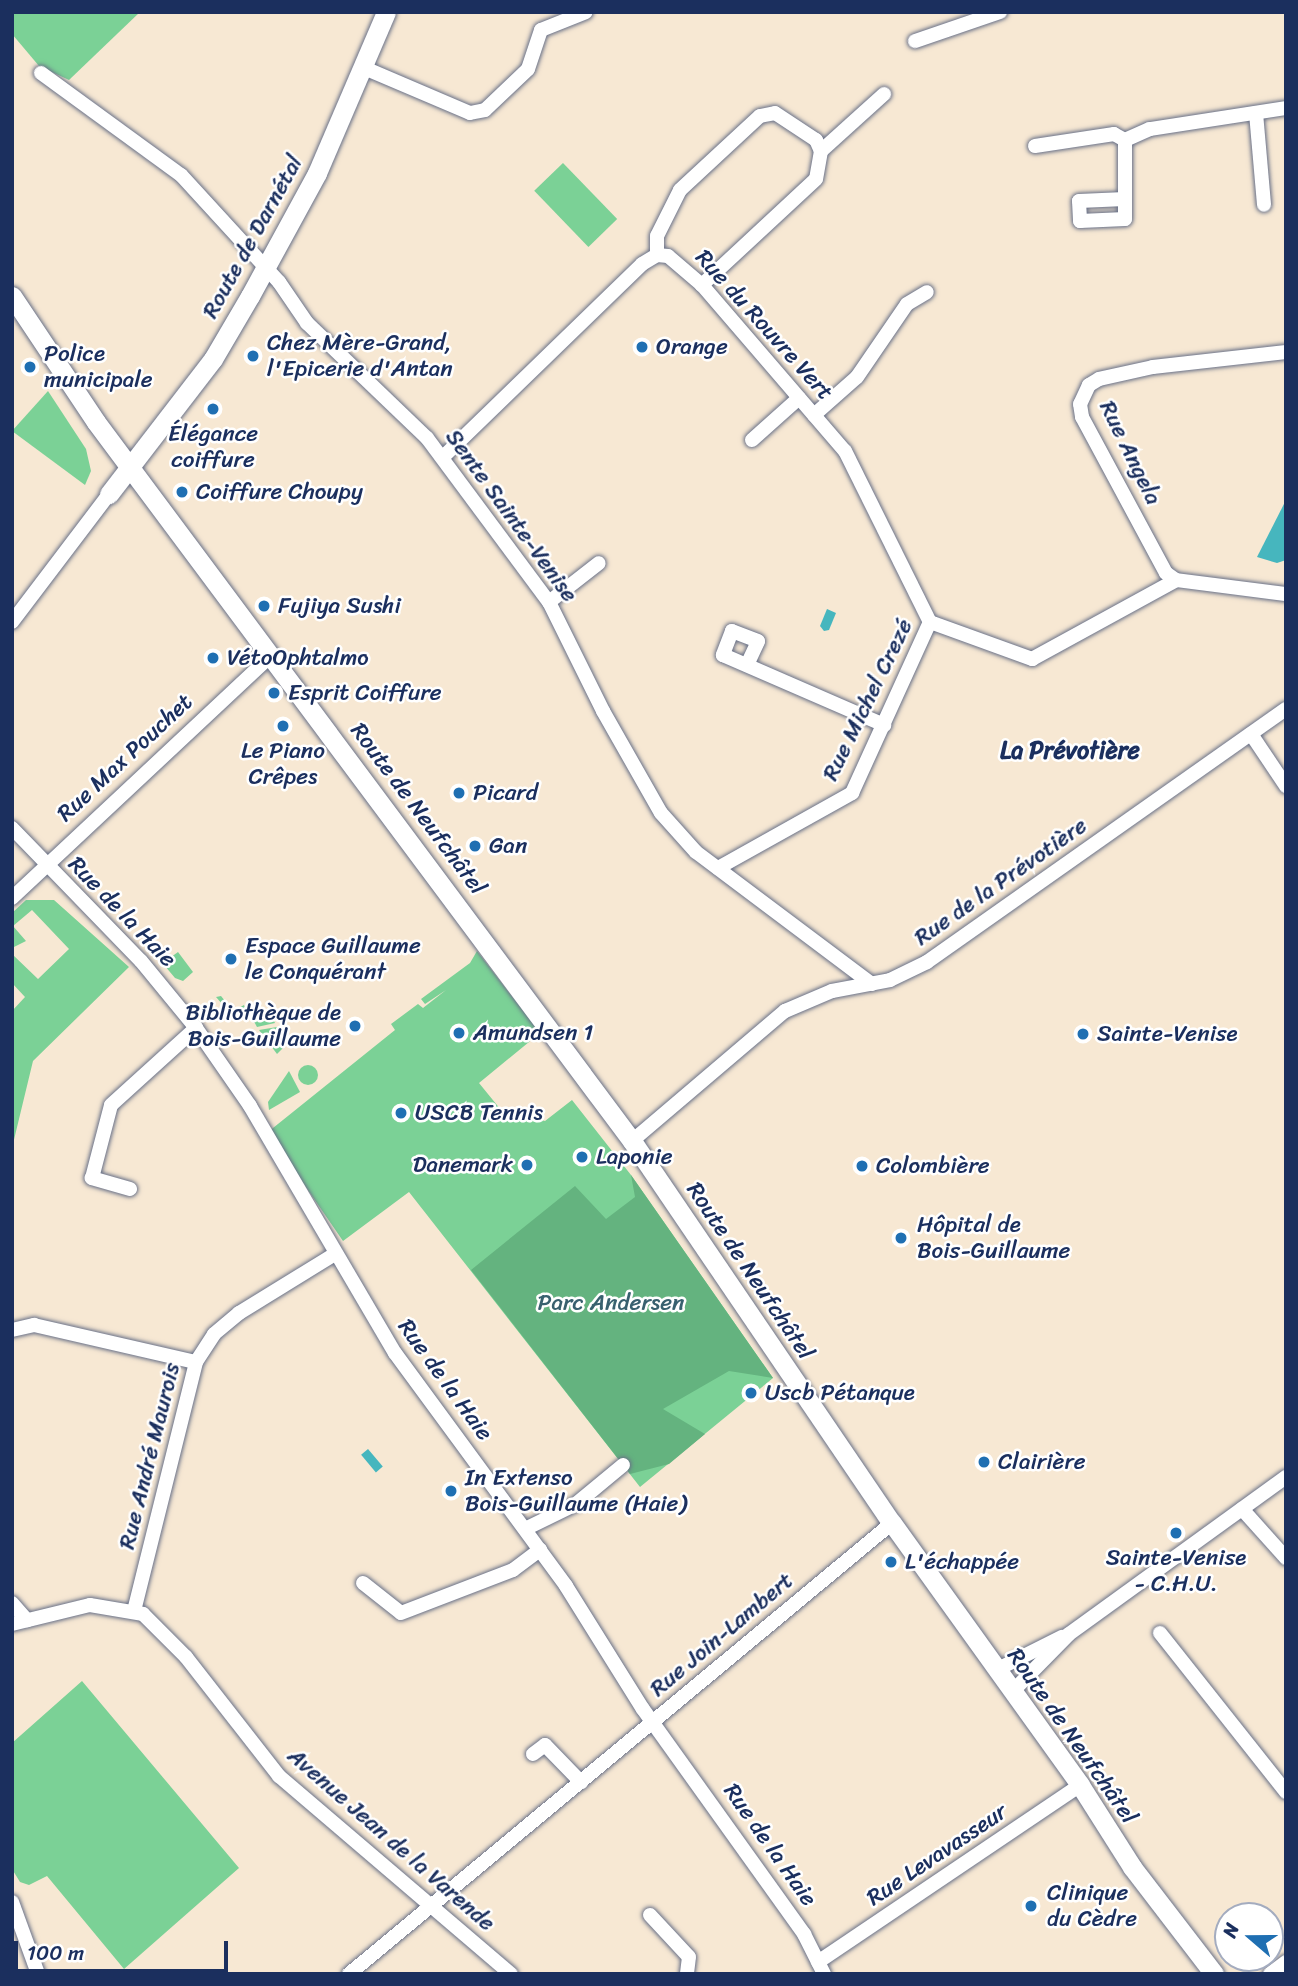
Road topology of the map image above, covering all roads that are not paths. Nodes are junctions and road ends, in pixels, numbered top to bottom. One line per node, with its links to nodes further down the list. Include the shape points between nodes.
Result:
1 (386, 12): 5 (main road, Route de Darnétal)
2 (586, 12): 5 (street, via 541,30 528,69 485,110 470,113)
3 (1000, 12): 4 (street)
4 (915, 41)
5 (362, 67): 16 (main road, Route de Darnétal, via 317,173)
6 (41, 73): 16 (street, Sente Sainte-Venise, via 181,175)
7 (884, 94): 12 (street)
8 (1286, 108): 9 (street)
9 (1256, 113): 10 (street, via 1150,129); 14 (street)
10 (1125, 140): 11 (street, via 1114,134); 13 (street)
11 (1035, 146)
12 (821, 151): 15 (street, via 816,139 775,113 760,116 680,190 657,236); 17 (street, via 816,179)
13 (1125, 199)
14 (1264, 205)
15 (657, 255): 17 (street, Rue du Rouvre Vert, via 682,264); 24 (street, Rue du Rouvre Vert, via 642,264)
16 (264, 269): 24 (street, Sente Sainte-Venise, via 279,282 306,323); 25 (main road, Route de Darnétal, via 213,359)
17 (702, 285): 21 (street, Rue du Rouvre Vert)
18 (927, 292): 22 (street, via 907,304 857,377)
19 (12, 296): 25 (main road, Route de Neufchâtel)
20 (1286, 352): 28 (street, Rue Angela, via 1153,367 1099,379 1083,395 1082,417 1166,573)
21 (799, 398): 22 (street, Rue du Rouvre Vert); 23 (street)
22 (814, 415): 32 (street, Rue du Rouvre Vert, via 845,451)
23 (752, 440)
24 (443, 457): 30 (street, Sente Sainte-Venise)
25 (130, 467): 26 (main road, Route de Darnétal); 33 (main road, Route de Neufchâtel)
26 (109, 494): 31 (street)
27 (599, 563): 30 (street)
28 (1176, 580): 29 (street); 32 (street, Rue Michel Crezé, via 1043,657 1032,659)
29 (1286, 594)
30 (549, 602): 41 (street, Sente Sainte-Venise, via 661,813)
31 (12, 622)
32 (930, 622): 36 (street, Rue Michel Crezé)
33 (272, 655): 40 (street, Rue Max Pouchet); 45 (main road, Route de Neufchâtel)
34 (747, 665): 36 (street)
35 (1286, 709): 37 (street, Rue de la Prévotière)
36 (884, 724): 41 (street, Rue Michel Crezé, via 852,793)
37 (1251, 734): 38 (street); 43 (street, Rue de la Prévotière, via 961,941 890,980)
38 (1286, 786)
39 (12, 828): 40 (street, Rue de la Haie)
40 (46, 866): 42 (street, Rue Max Pouchet); 44 (street, Rue de la Haie, via 141,961)
41 (718, 868): 43 (street, Sente Sainte-Venise)
42 (12, 898)
43 (872, 984): 45 (street, Rue de la Prévotière, via 832,991 785,1010)
44 (196, 1028): 46 (street, via 111,1105 92,1178); 47 (street, Rue de la Haie, via 250,1106)
45 (632, 1142): 53 (main road, Route de Neufchâtel)
46 (130, 1189)
47 (335, 1254): 49 (street, Rue André Maurois, via 239,1313 214,1334); 54 (street, Rue de la Haie, via 395,1353)
48 (12, 1330): 49 (street, via 34,1325)
49 (196, 1362): 59 (street, Rue André Maurois)
50 (623, 1465): 54 (street, via 576,1503)
51 (1286, 1477): 52 (street)
52 (1242, 1509): 56 (street); 62 (street)
53 (892, 1523): 63 (main road, Route de Neufchâtel); 65 (street, Rue Join-Lambert)
54 (525, 1529): 55 (street, Rue de la Haie)
55 (540, 1550): 57 (street, via 513,1570 401,1613); 65 (street, Rue de la Haie)
56 (1286, 1558)
57 (363, 1583)
58 (12, 1602): 60 (street)
59 (134, 1611): 60 (street, Avenue Jean de la Varende, via 90,1605); 71 (street, Avenue Jean de la Varende, via 162,1629 279,1776)
60 (20, 1622)
61 (1160, 1633): 69 (street)
62 (1069, 1634): 63 (street); 64 (street)
63 (996, 1670): 64 (main road, Route de Neufchâtel)
64 (1012, 1692): 68 (main road, Route de Neufchâtel)
65 (653, 1721): 67 (street, Rue Join-Lambert); 74 (street, Rue de la Haie, via 738,1835)
66 (534, 1754): 67 (street, via 545,1745)
67 (580, 1782): 71 (street, Rue Join-Lambert)
68 (1080, 1785): 74 (street, Rue Levavasseur); 79 (main road, Route de Neufchâtel, via 1132,1867)
69 (1286, 1792)
70 (12, 1902): 75 (street)
71 (430, 1907): 76 (street, Rue Join-Lambert); 77 (street, Avenue Jean de la Varende)
72 (650, 1915): 78 (street, via 689,1957)
73 (1286, 1962): 80 (street)
74 (821, 1968)
75 (38, 1974)
76 (349, 1974)
77 (511, 1974)
78 (687, 1974)
79 (1214, 1974)
80 (1270, 1974)

